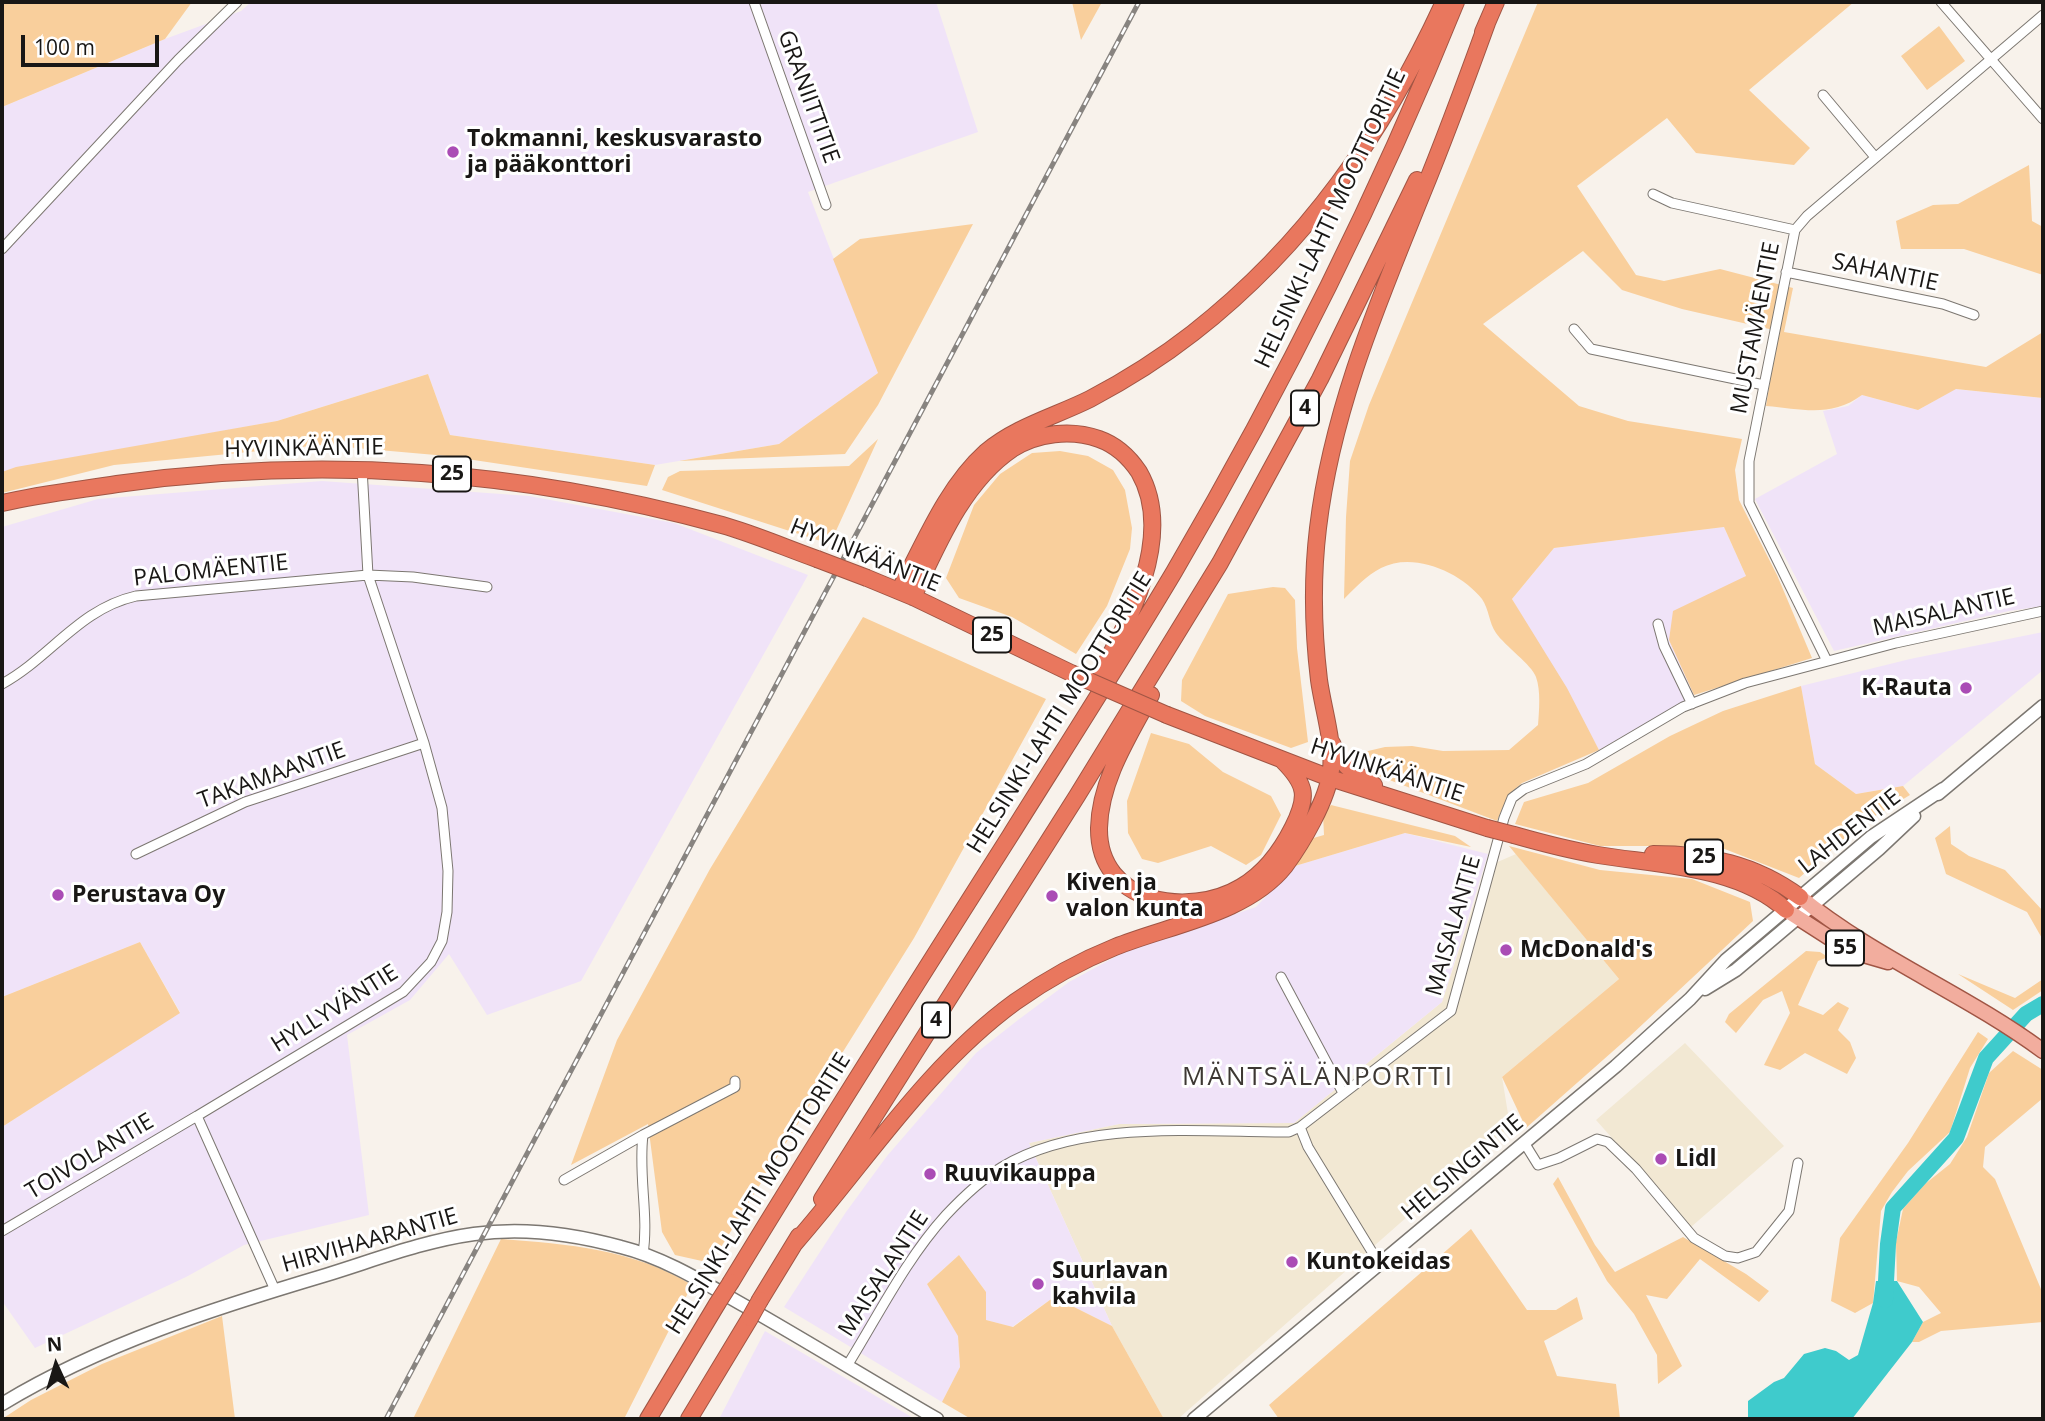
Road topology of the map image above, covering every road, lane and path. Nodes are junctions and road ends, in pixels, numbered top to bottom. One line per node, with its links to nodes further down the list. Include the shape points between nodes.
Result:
1 (236, 2): 16 (street)
2 (754, 2): 14 (street, GRANIITTITIE)
3 (1444, 2): 28 (highway, via 1377,129 1311,221 1273,263 1232,302 1159,358 987,452 944,508)
4 (1457, 2): 40 (highway, HELSINKI-LAHTI MOOTTORITIE / 4, via 1289,366 1173,573)
5 (1496, 2): 8 (highway, 4)
6 (1941, 2): 9 (street)
7 (2043, 15): 9 (street, MUSTAMÄENTIE)
8 (1487, 23): 25 (highway, 4, via 1339,342); 35 (highway, via 1361,349 1328,461 1313,602)
9 (1991, 58): 11 (street); 12 (street, MUSTAMÄENTIE)
10 (1823, 95): 12 (street)
11 (2043, 119)
12 (1875, 157): 15 (street, MUSTAMÄENTIE)
13 (1653, 194): 15 (street, via 1672,203)
14 (826, 205)
15 (1795, 230): 17 (street, MUSTAMÄENTIE)
16 (2, 248)
17 (1786, 272): 18 (street, SAHANTIE, via 1943,304); 20 (street, MUSTAMÄENTIE)
18 (1974, 315)
19 (1574, 329): 20 (street, via 1591,349)
20 (1764, 385): 31 (street, MUSTAMÄENTIE, via 1748,466 1749,503)
21 (362, 468): 22 (highway, HYVINKÄÄNTIE / 25, via 189,474); 26 (street, HYLLYVÄNTIE); 28 (highway, HYVINKÄÄNTIE / 25, bridge, via 480,478 597,497 724,526)
22 (78, 490): 23 (highway, HYVINKÄÄNTIE / 25); 24 (highway, HYVINKÄÄNTIE / 25)
23 (2, 503)
24 (2, 512)
25 (1220, 563): 37 (highway, via 1111,775 1099,830 1107,864 1130,889 1171,903 1207,900 1241,887 1273,859 1300,810 1302,782); 57 (highway, 4)
26 (368, 575): 27 (street, PALOMÄENTIE); 32 (street, PALOMÄENTIE, via 119,600 85,618); 36 (street, HYLLYVÄNTIE)
27 (487, 587)
28 (906, 594): 37 (highway, HYVINKÄÄNTIE / 25, bridge, via 1071,673); 40 (highway, via 983,474 1025,442 1069,432 1091,436 1124,453 1147,487 1153,524 1135,601)
29 (2043, 611): 31 (street, MAISALANTIE)
30 (1658, 624): 33 (street)
31 (1827, 661): 33 (street, MAISALANTIE, via 1745,683)
32 (2, 684)
33 (1692, 704): 49 (street, MAISALANTIE, via 1586,764 1512,798 1451,1011)
34 (2043, 706): 43 (main road, LAHDENTIE, via 1943,789 1871,837)
35 (1327, 728): 38 (highway); 39 (highway, via 1334,750 1350,770)
36 (424, 743): 41 (street, TAKAMAANTIE, via 245,802); 50 (street, HYLLYVÄNTIE, via 442,808 449,872 442,941 431,962 403,992)
37 (1283, 761): 38 (highway, HYVINKÄÄNTIE / 25)
38 (1330, 778): 39 (highway, HYVINKÄÄNTIE / 25); 57 (highway, via 1285,866 1260,890 1227,907 1112,948 1014,1002 925,1085)
39 (1418, 806): 42 (highway, HYVINKÄÄNTIE / 25, bridge)
40 (1006, 841): 64 (highway, HELSINKI-LAHTI MOOTTORITIE / 4, bridge)
41 (136, 854)
42 (1598, 855): 43 (highway, HYVINKÄÄNTIE / 25, via 1672,854 1745,866); 44 (highway, HYVINKÄÄNTIE / 25, via 1740,881)
43 (1805, 902): 44 (main road, LAHDENTIE); 45 (main road, 55)
44 (1791, 914): 45 (main road, 55, via 1850,951); 53 (main road, HELSINGINTIE, via 1726,960 1690,999)
45 (1899, 965): 47 (main road, 55)
46 (1281, 977): 49 (street)
47 (2040, 1048)
48 (735, 1082): 52 (street, via 735,1087)
49 (1343, 1093): 51 (street, MAISALANTIE)
50 (197, 1116): 56 (street, TOIVOLANTIE); 60 (street)
51 (1300, 1127): 59 (street); 61 (street, MAISALANTIE, via 1289,1132 1108,1135 1050,1146 1001,1167 946,1215 920,1248)
52 (643, 1135): 55 (street); 58 (street)
53 (1525, 1144): 54 (street, via 1538,1164 1597,1139 1608,1142 1694,1238 1725,1256 1738,1258 1756,1252 1789,1211); 59 (main road, HELSINGINTIE)
54 (1798, 1163)
55 (564, 1180)
56 (2, 1231)
57 (794, 1243): 65 (highway, 4, bridge)
58 (643, 1254): 60 (main road, HIRVIHAARANTIE, via 557,1234 474,1234 409,1248); 61 (main road, HIRVIHAARANTIE, via 684,1272)
59 (1380, 1265): 66 (main road, HELSINGINTIE)
60 (275, 1290): 62 (main road, HIRVIHAARANTIE, via 141,1337)
61 (847, 1366): 63 (main road, HIRVIHAARANTIE)
62 (2, 1405)
63 (932, 1418)
64 (648, 1419)
65 (689, 1419)
66 (1194, 1419)

